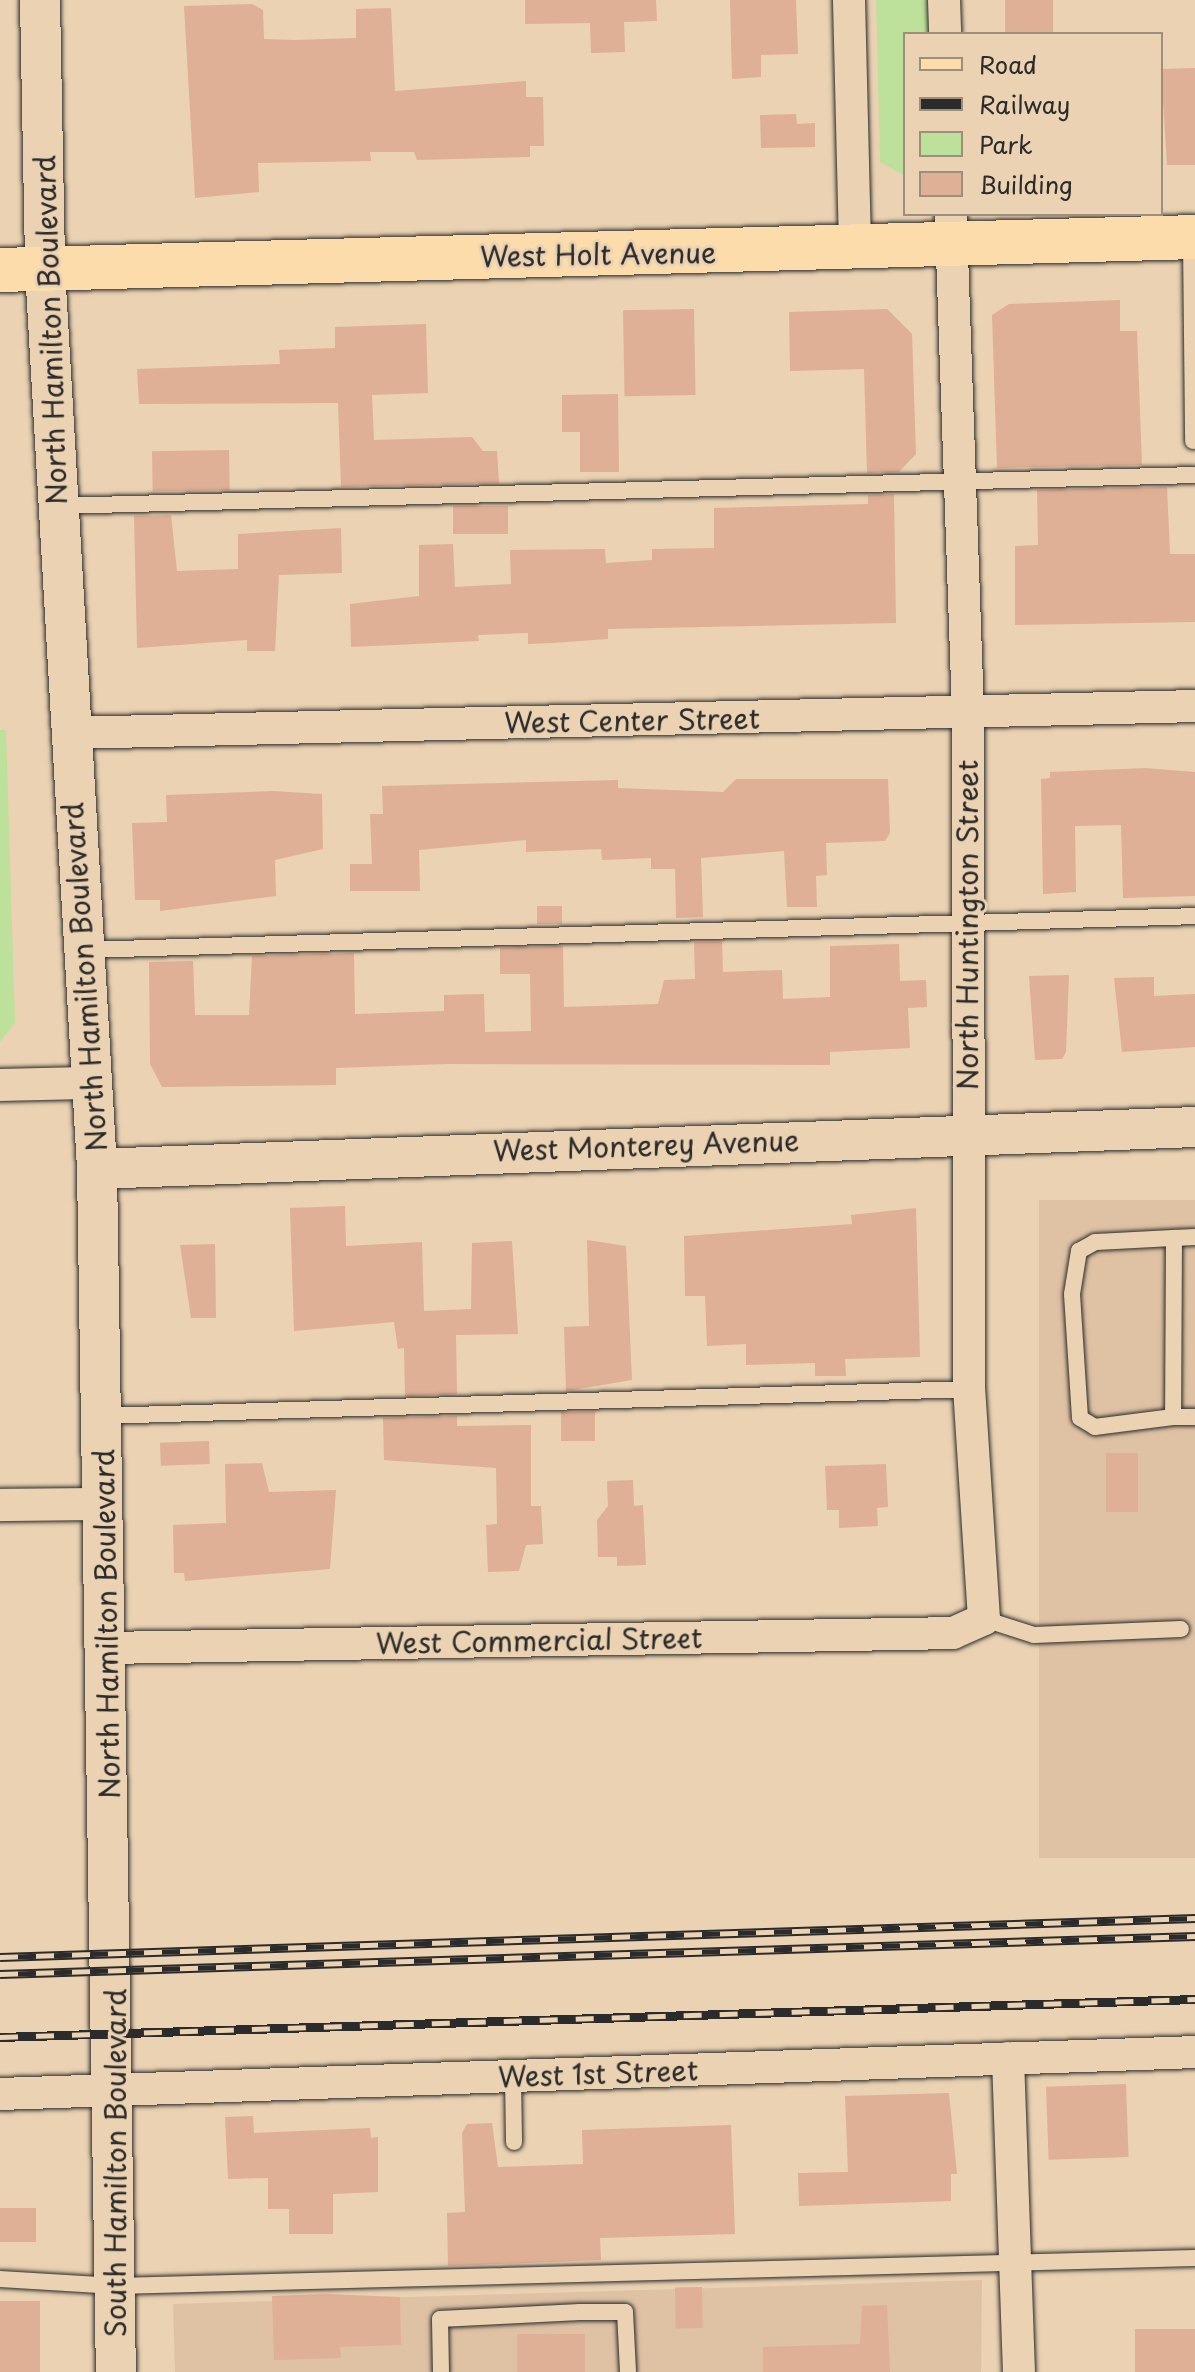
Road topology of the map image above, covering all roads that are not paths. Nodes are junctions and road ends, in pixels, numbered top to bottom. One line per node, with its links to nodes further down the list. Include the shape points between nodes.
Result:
1 (40, 0): 8 (street, North Hamilton Boulevard)
2 (849, 0): 7 (street)
3 (944, 0): 4 (street)
4 (945, 32)
5 (952, 230): 6 (main road, West Holt Avenue); 7 (main road, West Holt Avenue); 12 (street, North Huntington Street)
6 (1193, 237): 10 (lane)
7 (855, 248): 8 (main road, West Holt Avenue)
8 (45, 269): 9 (main road, West Holt Avenue); 13 (street, North Hamilton Boulevard)
9 (0, 270)
10 (1193, 441)
11 (1195, 475): 12 (lane)
12 (960, 483): 13 (lane); 15 (street, North Huntington Street)
13 (57, 506): 16 (street, North Hamilton Boulevard)
14 (1195, 706): 15 (street, West Center Street)
15 (968, 712): 16 (street, West Center Street); 18 (street, North Huntington Street)
16 (69, 733): 19 (street, North Hamilton Boulevard)
17 (1195, 916): 18 (lane)
18 (967, 924): 19 (lane); 23 (street, North Huntington Street)
19 (83, 950): 20 (street, North Hamilton Boulevard)
20 (91, 1083): 21 (street); 24 (street, North Hamilton Boulevard)
21 (0, 1085)
22 (1195, 1127): 23 (street, West Monterey Avenue)
23 (967, 1132): 24 (street, West Monterey Avenue); 27 (street, North Huntington Street)
24 (97, 1169): 28 (street, North Hamilton Boulevard)
25 (1195, 1237): 26 (lane)
26 (1174, 1238): 29 (lane); 29 (lane, via 1095,1242 1079,1251 1072,1294 1080,1418 1095,1427)
27 (969, 1389): 28 (lane); 33 (street, North Huntington Street)
28 (101, 1416): 31 (street, North Hamilton Boulevard)
29 (1173, 1417): 30 (lane)
30 (1195, 1417)
31 (103, 1504): 32 (street); 35 (street, North Hamilton Boulevard)
32 (0, 1505)
33 (977, 1623): 34 (lane, via 1034,1635); 35 (street, West Commercial Street)
34 (1181, 1629)
35 (106, 1648): 36 (street, North Hamilton Boulevard)
36 (113, 1954): 40 (street, South Hamilton Boulevard)
37 (1195, 2052): 38 (street, West 1st Street)
38 (1008, 2058): 39 (street, West 1st Street); 44 (street)
39 (513, 2076): 40 (street, West 1st Street); 42 (lane)
40 (116, 2090): 41 (street, West 1st Street); 46 (street, South Hamilton Boulevard)
41 (0, 2094)
42 (514, 2142)
43 (1195, 2258): 44 (lane)
44 (1015, 2264): 46 (lane); 50 (street)
45 (0, 2279): 46 (lane)
46 (116, 2286): 47 (street, South Hamilton Boulevard)
47 (116, 2372)
48 (441, 2372): 49 (lane, via 440,2319 625,2312)
49 (628, 2372)
50 (1019, 2372)

